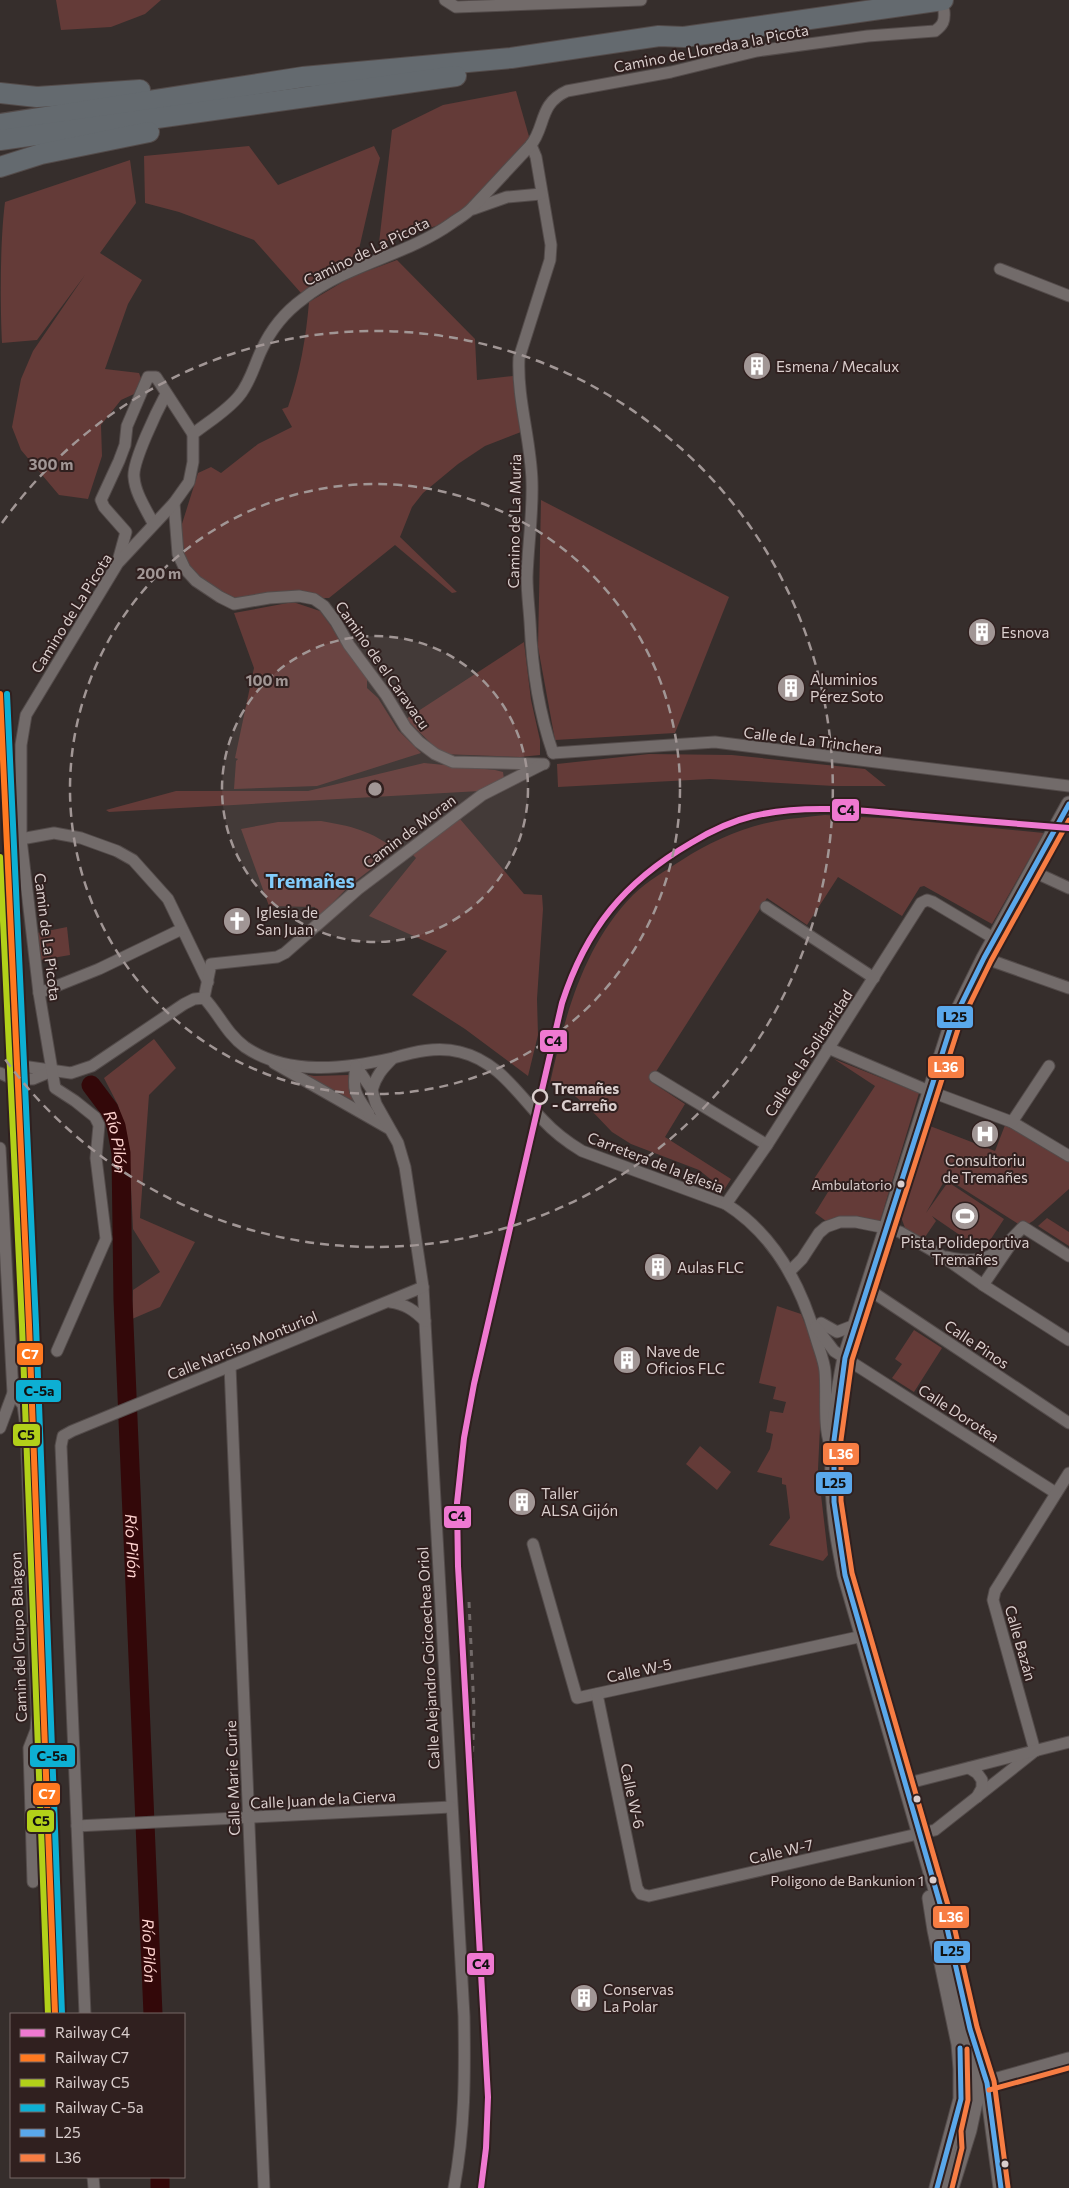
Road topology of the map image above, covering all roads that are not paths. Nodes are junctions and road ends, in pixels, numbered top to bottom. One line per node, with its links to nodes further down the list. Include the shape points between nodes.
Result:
1 (444, 0): 2 (street, via 456,7 475,7)
2 (641, 0)
3 (943, 6): 4 (highway); 11 (street, Camino de Lloreda a la Picota, via 944,20 935,31 868,36 757,51 671,72 567,91 550,103)
4 (684, 37): 5 (highway, via 659,36 511,58); 7 (highway, via 657,45)
5 (266, 82): 6 (highway, via 37,97); 9 (highway)
6 (0, 93)
7 (335, 94): 9 (highway); 9 (highway)
8 (0, 124): 9 (highway)
9 (39, 136): 10 (highway); 12 (highway)
10 (0, 140)
11 (531, 145): 13 (street, Camino de La Muria); 14 (street, Camino de La Picota)
12 (0, 167)
13 (542, 194): 14 (street, via 507,197); 22 (street, Camino de La Muria, via 551,245 550,260 519,358 518,372 531,460 532,516 527,578 534,679)
14 (472, 209): 18 (street, Camino de La Picota, via 413,246 348,273 301,300 274,329 240,395)
15 (1000, 268): 16 (street)
16 (1069, 296)
17 (166, 394): 18 (street); 20 (street, via 140,451 133,476); 21 (street, via 156,377 148,377 127,426 119,461 101,500 126,532)
18 (192, 434): 19 (street, Camino de La Picota, via 193,462 189,482)
19 (174, 503): 20 (street, Camino de La Picota); 23 (street, Camino de el Caravacu, via 178,554 196,581 234,604 299,596 314,599 324,606 406,728 435,754 453,762)
20 (153, 523): 21 (street, Camino de La Picota)
21 (118, 563): 25 (street, Camino de La Picota, via 26,715 21,745)
22 (552, 753): 23 (street, Camin de Moran); 24 (street, Calle de La Trinchera, via 715,742)
23 (544, 764): 35 (street, Camin de Moran, via 482,795 358,889 286,953 277,957 211,964)
24 (1069, 786)
25 (21, 806): 27 (street, Camin de La Picota)
26 (1065, 811): 28 (street)
27 (21, 839): 31 (street, via 63,834 125,856 168,899); 37 (street, Camin de La Picota)
28 (1032, 871): 29 (street); 32 (street)
29 (1069, 888)
30 (766, 907): 34 (street)
31 (182, 929): 35 (street); 37 (street, via 99,969)
32 (995, 939): 33 (street); 34 (street, Calle de la Solidaridad, via 926,900)
33 (984, 958): 36 (street); 48 (street, via 952,1023)
34 (874, 978): 39 (street, Calle de la Solidaridad)
35 (208, 982): 38 (street, Camin de Moran)
36 (1069, 988)
37 (39, 993): 44 (street, Camin de La Picota)
38 (204, 998): 40 (street, Carretera de la Iglesia, via 231,1035); 44 (street, via 184,1004 92,1066 71,1072)
39 (828, 1048): 48 (street); 52 (street, Calle de la Solidaridad)
40 (262, 1056): 42 (street, Carretera de la Iglesia, via 302,1066); 49 (street)
41 (393, 1058): 42 (street, Carretera de la Iglesia); 47 (street, via 382,1068); 55 (street, Carretera de la Iglesia, via 414,1052 459,1051 504,1075 542,1120 582,1151)
42 (356, 1066): 47 (street, Calle Alejandro Goicoechea Oriol); 49 (street, via 355,1094)
43 (1048, 1066): 50 (street)
44 (52, 1071): 45 (street); 70 (street, Camin de La Picota, via 55,1088 95,1117 99,1125 96,1158 106,1239)
45 (13, 1073)
46 (655, 1077): 52 (street)
47 (372, 1090): 51 (street, Calle Alejandro Goicoechea Oriol)
48 (929, 1091): 50 (street); 57 (street)
49 (370, 1116): 51 (street)
50 (1012, 1122): 54 (street)
51 (390, 1129): 63 (street, Calle Alejandro Goicoechea Oriol, via 398,1143 404,1167)
52 (766, 1145): 55 (street, Calle de la Solidaridad)
53 (0, 1148): 61 (street)
54 (1069, 1156)
55 (726, 1204): 60 (street, Carretera de la Iglesia, via 762,1234)
56 (1023, 1227): 58 (street, via 991,1257 971,1260); 59 (street); 62 (street)
57 (886, 1228): 58 (street, via 900,1232); 60 (street, via 856,1222 840,1222 826,1227); 64 (street)
58 (942, 1256): 62 (street)
59 (1069, 1256)
60 (790, 1271): 66 (street, Carretera de la Iglesia)
61 (3, 1276): 73 (street)
62 (983, 1285): 69 (street)
63 (423, 1287): 65 (street, Calle Narciso Monturiol); 67 (street, Calle Alejandro Goicoechea Oriol)
64 (868, 1289): 68 (street); 74 (street, Calle Pinos)
65 (388, 1301): 67 (street, via 404,1304); 72 (street, Calle Narciso Monturiol)
66 (816, 1321): 68 (street, via 837,1332); 71 (street, Carretera de la Iglesia, via 834,1351); 76 (street, Carretera de la Iglesia, via 825,1368 827,1433)
67 (425, 1322): 87 (street, Calle Alejandro Goicoechea Oriol)
68 (855, 1325): 71 (street)
69 (1069, 1340)
70 (57, 1351)
71 (845, 1358): 76 (street); 78 (street, Calle Dorotea)
72 (230, 1366): 88 (street, Calle Marie Curie); 89 (street, Calle Narciso Monturiol, via 63,1436)
73 (13, 1393): 75 (street); 92 (street, Camin del Grupo Balagon, via 23,1404 26,1428 37,1715 36,1730 29,1748)
74 (1069, 1423)
75 (0, 1428)
76 (833, 1450): 80 (street, via 836,1521 845,1575)
77 (1069, 1473): 78 (street, Calle Bazán)
78 (1056, 1493): 83 (street, Calle Bazán, via 994,1591 993,1600)
79 (533, 1544): 81 (street, Calle W-5, via 577,1698)
80 (863, 1636): 81 (street, Calle W-5); 85 (street)
81 (597, 1694): 93 (street, Calle W-6, via 637,1888 641,1894)
82 (1069, 1742): 83 (street)
83 (1036, 1751): 84 (street); 86 (street, Calle W-7)
84 (969, 1768): 85 (street); 86 (street, via 982,1780)
85 (905, 1784): 90 (street)
86 (977, 1797): 90 (street, Calle W-7, via 937,1829)
87 (451, 1807): 88 (street, Calle Juan de la Cierva); 100 (street, Calle Alejandro Goicoechea Oriol, via 466,2085 464,2128)
88 (249, 1817): 89 (street, Calle Juan de la Cierva); 99 (street, Calle Marie Curie)
89 (77, 1826): 94 (street)
90 (919, 1835): 91 (street); 93 (street, Calle W-7)
91 (924, 1856): 96 (street, via 947,1928); 97 (street, via 934,1930 959,2044)
92 (33, 1882)
93 (649, 1896)
94 (85, 2013)
95 (1069, 2060): 96 (street)
96 (982, 2086): 97 (street); 103 (street); 104 (street)
97 (961, 2099): 98 (street)
98 (953, 2131): 101 (street); 102 (street, via 955,2146)
99 (264, 2188)
100 (454, 2188)
101 (937, 2188)
102 (944, 2188)
103 (950, 2188)
104 (1001, 2188)

